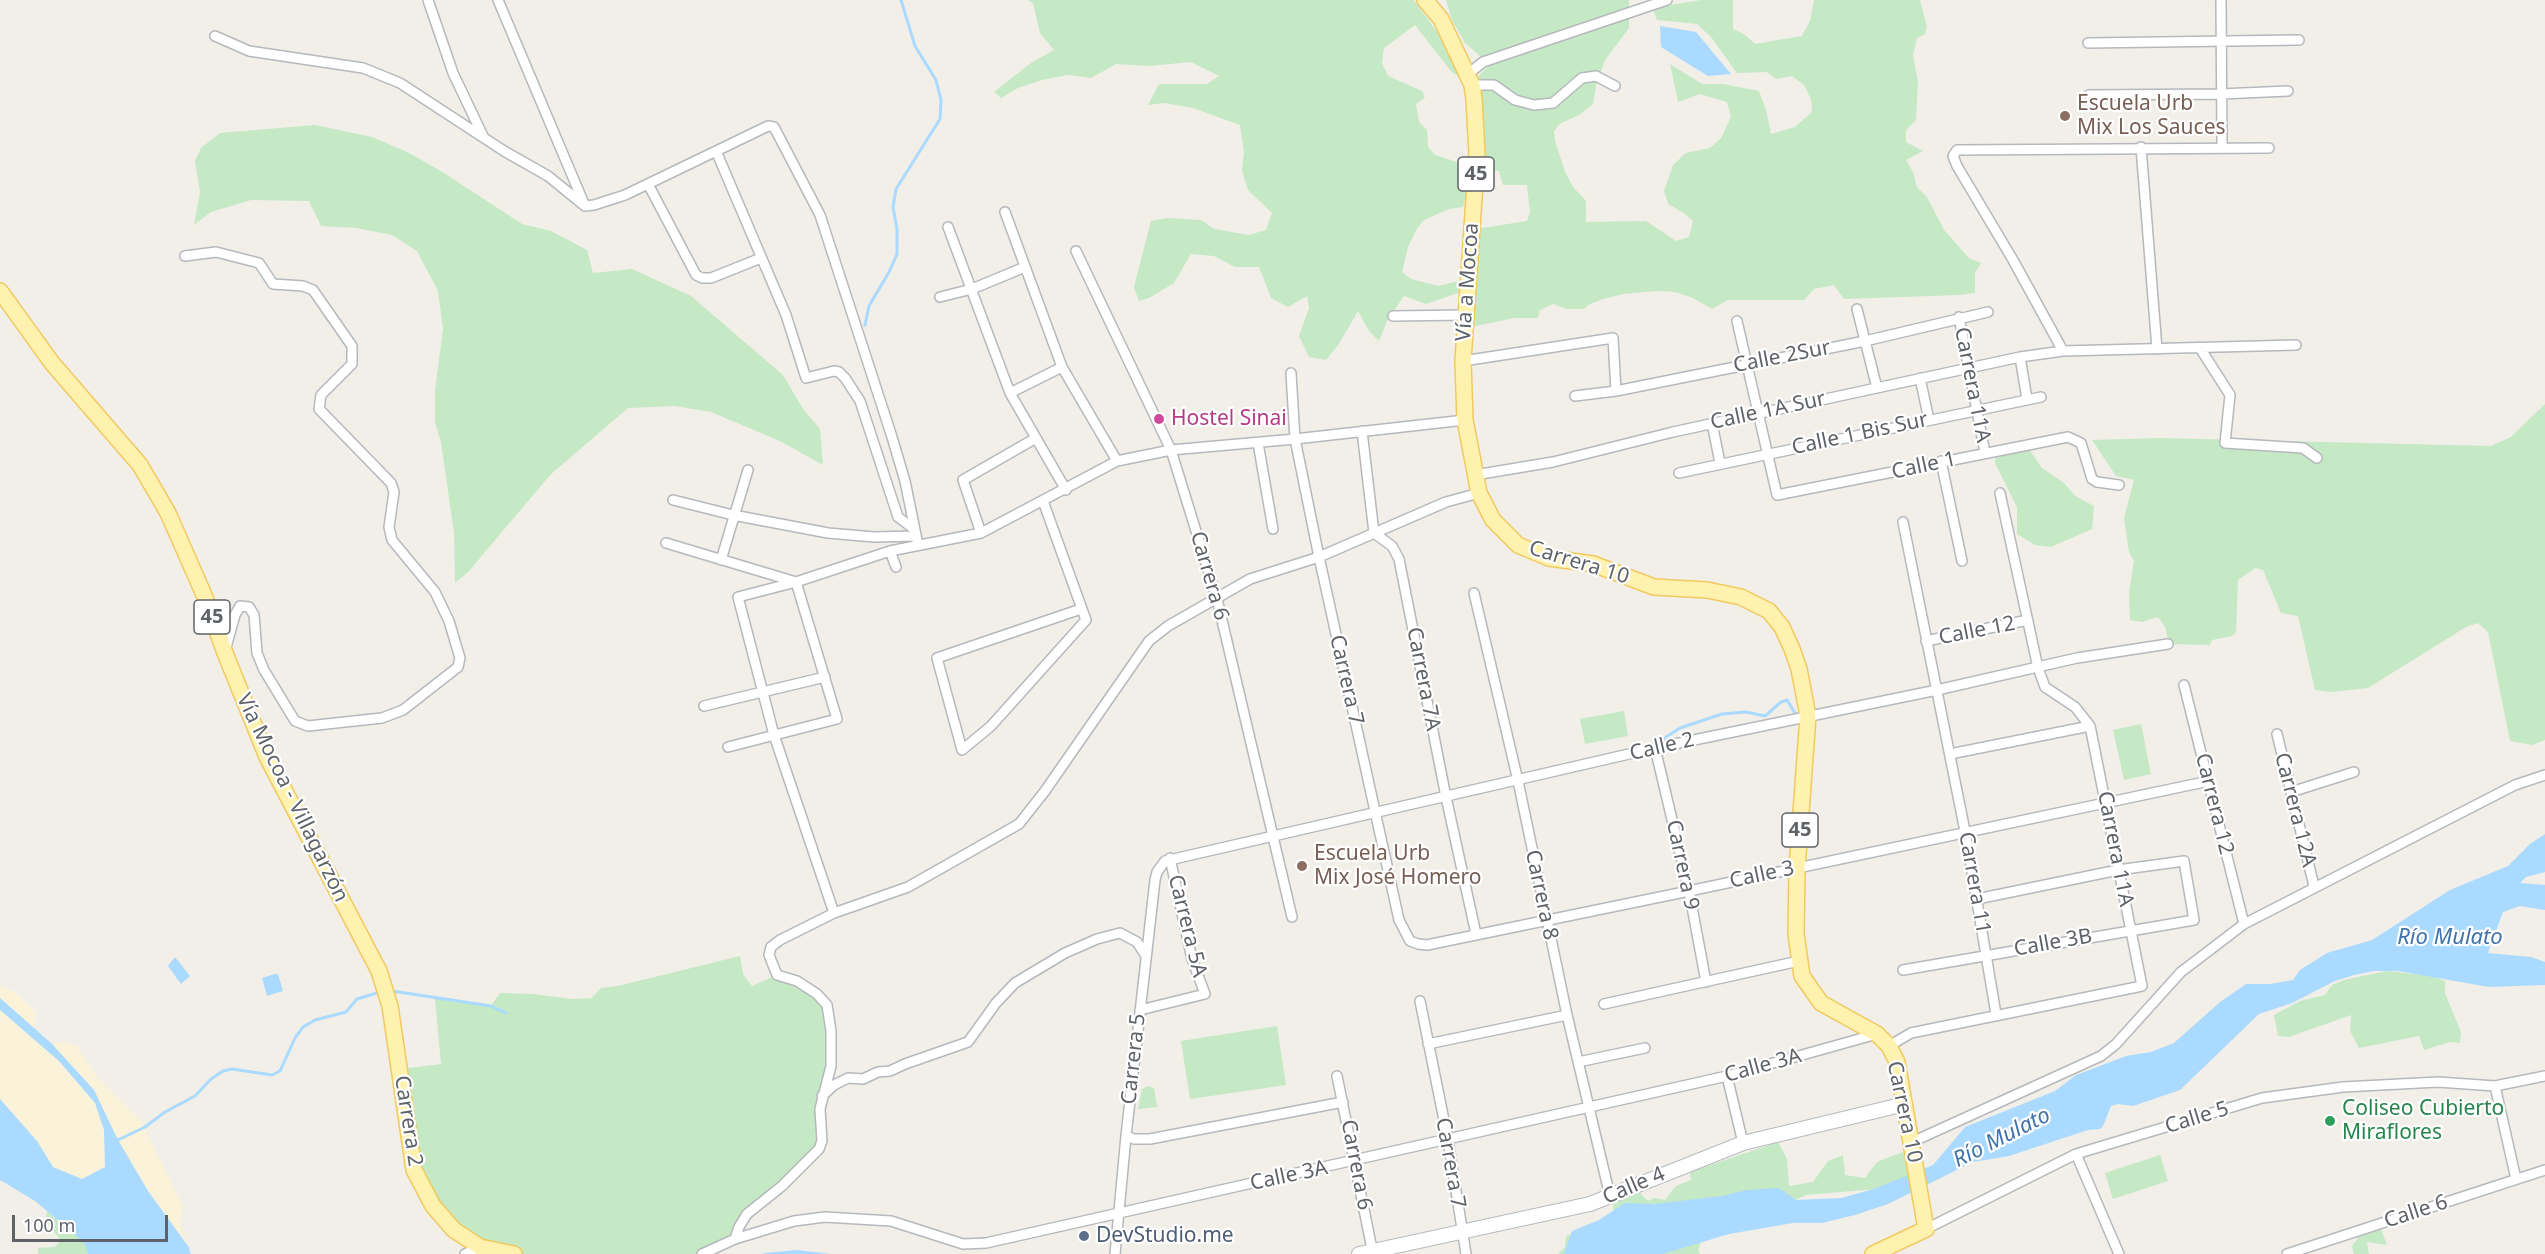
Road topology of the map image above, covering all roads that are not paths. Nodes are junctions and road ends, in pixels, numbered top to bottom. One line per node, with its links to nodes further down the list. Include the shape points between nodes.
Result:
1 (428, 0): 15 (street, via 453,73)
2 (498, 0): 21 (street)
3 (1425, 0): 10 (main road, Vía a Mocoa / 45, via 1441,19)
4 (1667, 0): 10 (street, via 1483,62)
5 (2221, 0): 8 (street)
6 (215, 36): 15 (street, via 249,51 363,68 400,83)
7 (2299, 40): 8 (street)
8 (2221, 41): 9 (street); 13 (street)
9 (2088, 43)
10 (1470, 80): 11 (street, via 1494,85 1515,100 1534,105 1553,103 1582,78 1596,76); 33 (main road, Vía a Mocoa / 45, via 1477,153)
11 (1615, 86)
12 (2288, 91): 13 (street)
13 (2221, 94): 14 (street); 16 (street)
14 (2089, 95)
15 (484, 138): 21 (street, via 548,176)
16 (2222, 146): 17 (street); 18 (street)
17 (2141, 147): 40 (street); 41 (street, via 1958,150 1953,156)
18 (2269, 148)
19 (716, 151): 20 (street); 26 (street); 67 (street, via 768,126 774,127 820,215)
20 (648, 184): 21 (street, via 626,195); 26 (street, via 696,275 711,278)
21 (585, 206)
22 (1005, 212): 27 (street)
23 (948, 227): 28 (street)
24 (1076, 251): 64 (street, Carrera 6)
25 (185, 256): 101 (street, via 216,252 259,263 273,284 313,290 352,345 352,364 321,395 319,409 391,483 392,540 435,592 460,658 458,667 403,710 382,718 308,726 295,721 264,670 257,653 254,615 249,607 240,606 235,615)
26 (761, 258): 72 (street, via 786,315 806,378 834,371 845,378 860,401)
27 (1025, 267): 28 (street); 46 (street)
28 (972, 289): 30 (street); 51 (street)
29 (0, 291): 101 (main road, Vía Mocoa - Villagarzón / 45, via 52,363 140,465 168,513)
30 (940, 297)
31 (1857, 309): 37 (street)
32 (1988, 312): 35 (street, Calle 2Sur)
33 (1466, 315): 34 (street); 43 (main road, Vía a Mocoa / 45)
34 (1393, 316)
35 (1959, 317): 37 (street, Calle 2Sur); 45 (street, Carrera 11A)
36 (1737, 321): 44 (street)
37 (1865, 341): 44 (street, Calle 2Sur); 49 (street)
38 (2296, 345): 39 (street, Calle 1A Sur)
39 (2200, 348): 40 (street, Calle 1A Sur); 68 (street, via 2230,395 2225,443 2302,448)
40 (2157, 349): 41 (street, Calle 1A Sur)
41 (2063, 351): 42 (street, Calle 1A Sur)
42 (2020, 357): 45 (street, Calle 1A Sur); 54 (street)
43 (1463, 361): 50 (street, via 1613,338); 57 (main road, Carrera 10 / 45)
44 (1747, 365): 50 (street, Calle 2Sur); 56 (street)
45 (1970, 366): 48 (street, Calle 1A Sur); 55 (street, Carrera 11A)
46 (1062, 367): 51 (street); 69 (street)
47 (1291, 373): 62 (street, Carrera 7)
48 (1920, 378): 49 (street, Calle 1A Sur); 58 (street)
49 (1877, 388): 56 (street, Calle 1A Sur)
50 (1616, 391): 52 (street, Calle 2Sur)
51 (1010, 393): 61 (street)
52 (1575, 396)
53 (2041, 397): 54 (street, Calle 1 Bis Sur)
54 (2027, 399): 55 (street, Calle 1 Bis Sur)
55 (1978, 410): 58 (street, Calle 1 Bis Sur); 66 (street, Carrera 11A)
56 (1757, 413): 59 (street, Calle 1A Sur); 65 (street)
57 (1465, 420): 60 (street); 75 (main road, Carrera 10 / 45)
58 (1929, 420): 65 (street, Calle 1 Bis Sur)
59 (1712, 423): 71 (street); 75 (street, Calle 1A Sur, via 1553,462)
60 (1362, 431): 62 (street); 85 (street)
61 (1036, 438): 77 (street); 86 (street, via 963,480)
62 (1296, 439): 63 (street); 90 (street, Carrera 7)
63 (1258, 443): 64 (street); 84 (street)
64 (1171, 450): 69 (street); 96 (street, Carrera 6)
65 (1768, 453): 70 (street, Calle 1, via 1777,495); 71 (street, Calle 1 Bis Sur)
66 (1985, 453): 70 (street, Calle 1); 76 (street, Calle 1, via 2070,437 2081,443 2092,478)
67 (898, 458): 72 (street); 87 (street)
68 (2317, 458)
69 (1117, 461): 77 (street)
70 (1941, 461): 92 (street)
71 (1720, 463): 74 (street, Calle 1 Bis Sur)
72 (881, 469): 87 (street, via 898,517)
73 (748, 470): 82 (street)
74 (1679, 473)
75 (1475, 475): 78 (main road, Carrera 10 / 45)
76 (2119, 485)
77 (1066, 490): 81 (street)
78 (1479, 493): 85 (street, via 1446,502); 108 (main road, Carrera 10 / 45, via 1493,520 1518,545 1549,558 1593,564 1654,587 1707,590 1741,597 1769,611 1792,649)
79 (2000, 493): 98 (street)
80 (674, 500): 82 (street)
81 (1043, 501): 86 (street); 97 (street)
82 (733, 515): 87 (street, via 828,533); 91 (street)
83 (1903, 522): 99 (street, Carrera 11)
84 (1273, 529)
85 (1374, 532): 90 (street); 120 (street, Carrera 7A, via 1392,546 1400,559)
86 (981, 533): 87 (street)
87 (916, 537): 89 (street)
88 (666, 543): 91 (street)
89 (890, 551): 93 (street); 94 (street)
90 (1319, 557): 96 (street, via 1250,579); 122 (street, Carrera 7)
91 (721, 560): 94 (street)
92 (1962, 561)
93 (896, 567)
94 (796, 582): 103 (street); 106 (street, via 738,597)
95 (1474, 594): 117 (street, Carrera 8)
96 (1217, 598): 124 (street, Carrera 6); 132 (street, via 1149,641 1019,824 908,887)
97 (1081, 609): 97 (street, via 1086,620 991,726 962,750 937,658)
98 (2028, 621): 99 (street, Calle 12); 102 (street)
99 (1926, 641): 105 (street, Carrera 11)
100 (2168, 644): 102 (street, Calle 2)
101 (225, 653): 146 (main road, Vía Mocoa - Villagarzón / 45, via 267,757 379,971)
102 (2038, 668): 105 (street, Calle 2); 109 (street, Carrera 11A, via 2045,687 2082,714)
103 (825, 677): 106 (street); 111 (street, via 837,718)
104 (2184, 686): 118 (street, Carrera 12)
105 (1937, 690): 108 (street, Calle 2); 114 (street, Carrera 11)
106 (762, 692): 107 (street); 111 (street)
107 (704, 706)
108 (1809, 716): 113 (street, Calle 2); 127 (main road, Carrera 10 / 45)
109 (2090, 726): 114 (street); 121 (street, Carrera 11A)
110 (2277, 734): 119 (street, Carrera 12A)
111 (774, 735): 112 (street); 132 (street)
112 (728, 747)
113 (1655, 748): 117 (street, Calle 2); 130 (street, Carrera 9)
114 (1950, 754): 123 (street, Carrera 11)
115 (2354, 772): 119 (street)
116 (2545, 775): 129 (street, via 2515,785)
117 (1518, 781): 120 (street, Calle 2); 135 (street, Carrera 8)
118 (2209, 781): 121 (street, Calle 3); 136 (street, Carrera 12)
119 (2291, 792): 129 (street, Carrera 12A)
120 (1446, 797): 122 (street, Calle 2); 138 (street, Carrera 7A)
121 (2105, 802): 123 (street, Calle 3); 128 (street, Carrera 11A)
122 (1377, 813): 124 (street, Calle 2); 134 (street, Carrera 7)
123 (1965, 831): 127 (street, Calle 3); 131 (street, Carrera 11)
124 (1274, 834): 125 (street, Calle 2); 133 (street, Carrera 6)
125 (1170, 858): 126 (street, Calle 2); 147 (street, Carrera 5A, via 1192,959 1205,994)
126 (1161, 865): 140 (street, Carrera 5, via 1155,880)
127 (1797, 868): 130 (street, Calle 3); 141 (main road, Carrera 10 / 45)
128 (2118, 870): 131 (street); 137 (street, Carrera 11A); 137 (street, Calle 3B, via 2184,861 2194,920)
129 (2314, 886): 136 (street)
130 (1689, 891): 135 (street, Calle 3); 143 (street, Carrera 9)
131 (1977, 899): 139 (street, Carrera 11)
132 (834, 913): 159 (street, via 780,940 768,955 777,975 797,981 827,1005 833,1050)
133 (1292, 917)
134 (1399, 920): 138 (street, Calle 3, via 1410,941 1418,944)
135 (1546, 920): 138 (street, Calle 3); 149 (street, Carrera 8)
136 (2244, 924): 165 (street, via 2181,972 2102,1056)
137 (2131, 929): 139 (street, Calle 3B); 148 (street, Carrera 11A, via 2142,986)
138 (1476, 934)
139 (1987, 955): 142 (street, Calle 3B); 148 (street, Carrera 11)
140 (1146, 956): 147 (street, Carrera 5); 159 (street, via 1137,942 1120,933 1065,952 1015,983 968,1042 864,1079 848,1078 834,1084)
141 (1799, 962): 143 (street); 150 (main road, Carrera 10 / 45, via 1802,976 1821,1003)
142 (1904, 970)
143 (1706, 982): 145 (street)
144 (1420, 1001): 151 (street, Carrera 7)
145 (1604, 1004)
146 (390, 1006): 176 (main road, Carrera 2, via 414,1170 433,1206 454,1230)
147 (1140, 1010): 163 (street, Carrera 5)
148 (1996, 1014): 152 (street, via 1911,1033)
149 (1567, 1015): 151 (street); 154 (street, Carrera 8)
150 (1877, 1034): 152 (main road, Carrera 10 / 45); 156 (street, Calle 3A)
151 (1428, 1044): 164 (street, Carrera 7)
152 (1889, 1046): 161 (main road, Carrera 10 / 45, via 1897,1062)
153 (1645, 1048): 154 (street)
154 (1578, 1062): 162 (street, Carrera 8)
155 (1337, 1076): 160 (street, Carrera 6)
156 (1727, 1076): 162 (street, Calle 3A); 166 (street)
157 (2545, 1076): 158 (street, Calle 5)
158 (2495, 1086): 167 (street, Calle 5, via 2438,1082 2343,1087 2262,1098); 170 (street)
159 (822, 1096): 175 (street, via 819,1149 747,1214)
160 (1343, 1102): 163 (street, via 1150,1139); 168 (street, Carrera 6)
161 (1905, 1104): 165 (main road, Carrera 10); 166 (main road, Calle 4)
162 (1588, 1108): 164 (street, Calle 3A); 171 (street, Carrera 8)
163 (1126, 1136): 172 (street, Carrera 5)
164 (1448, 1140): 168 (street, Calle 3A); 174 (street, Carrera 7)
165 (1912, 1142): 173 (main road, Carrera 10)
166 (1743, 1143): 171 (main road, Calle 4)
167 (2076, 1154): 173 (street, Calle 5); 184 (street)
168 (1356, 1162): 172 (street, Calle 3A); 177 (street, Carrera 6)
169 (2545, 1170): 170 (street, Calle 6)
170 (2516, 1179): 185 (street, Calle 6)
171 (1610, 1196): 174 (main road, Calle 4, via 1590,1204)
172 (1118, 1214): 175 (street, Calle 3A, via 974,1245 891,1221 825,1217 794,1221); 181 (street, Carrera 5)
173 (1926, 1229): 183 (main road, Calle 5)
174 (1462, 1232): 177 (main road, Calle 4); 182 (street, Carrera 7)
175 (735, 1239): 180 (street, Calle 3A)
176 (480, 1247): 178 (street); 179 (main road, Carrera 2)
177 (1368, 1253)
178 (465, 1254)
179 (514, 1254)
180 (702, 1254)
181 (1115, 1254)
182 (1466, 1254)
183 (1873, 1254)
184 (2119, 1254)
185 (2287, 1254)

